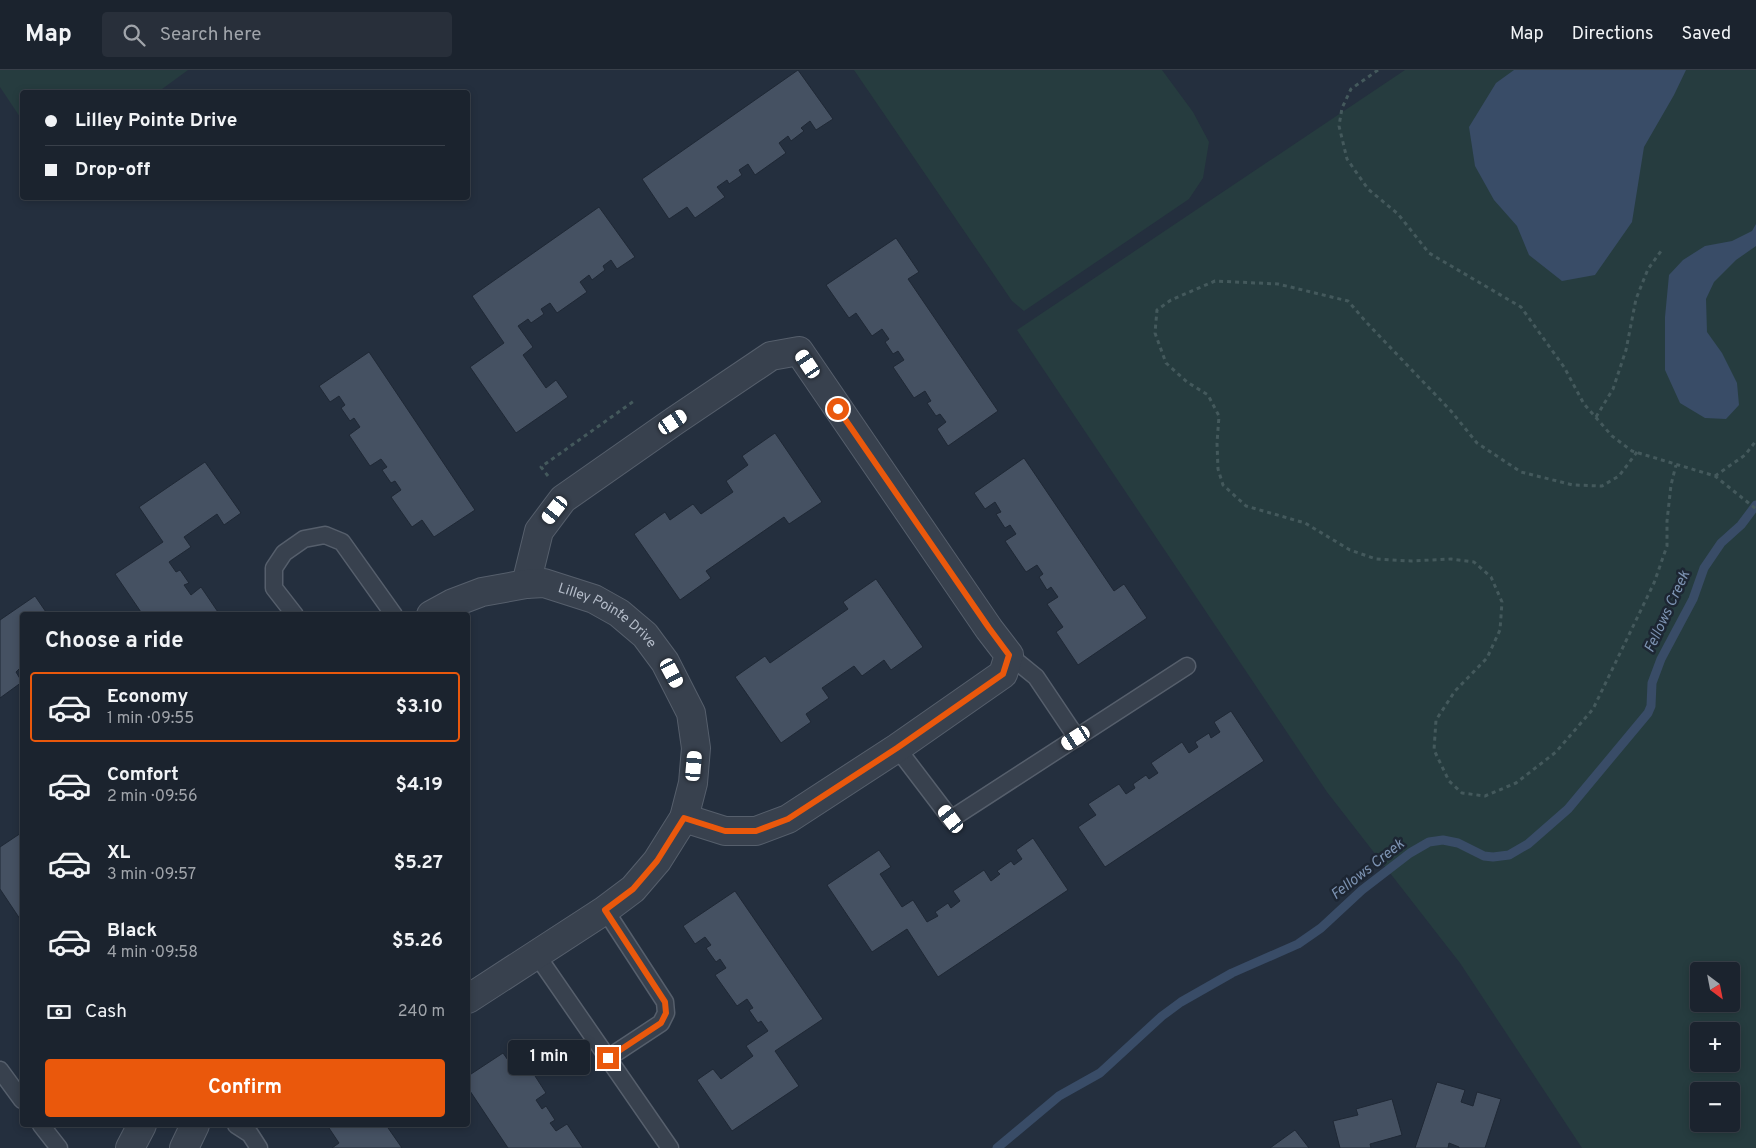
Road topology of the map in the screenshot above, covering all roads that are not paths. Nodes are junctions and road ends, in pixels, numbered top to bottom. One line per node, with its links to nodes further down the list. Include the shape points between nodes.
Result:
1 (526, 584): 4 (street, Lilley Pointe Drive, via 482,592); 5 (street, via 538,531 563,499 770,356 799,351); 9 (street, Lilley Pointe Drive, via 544,583 594,599 646,635 666,662 691,714 696,748 693,783)
2 (294, 612): 3 (lane, via 274,588 274,568 284,553 304,539 325,535 342,542)
3 (392, 612)
4 (436, 612)
5 (1009, 655): 7 (lane, via 1036,677); 8 (street, via 1003,674)
6 (1188, 666): 7 (lane)
7 (1076, 738): 8 (lane, via 951,819)
8 (897, 748): 9 (street, via 788,819 756,831 725,831)
9 (684, 818): 10 (street, Lilley Pointe Drive, via 657,861 633,889)
10 (605, 910): 11 (street, Lilley Pointe Drive); 13 (lane, via 665,1002 666,1013 661,1023)
11 (536, 954): 12 (street, Lilley Pointe Drive); 13 (lane)
12 (470, 998)
13 (608, 1058): 24 (lane)
14 (0, 1070): 15 (lane)
15 (20, 1097)
16 (43, 1127): 20 (lane)
17 (141, 1127): 21 (street)
18 (194, 1127): 22 (street)
19 (239, 1127): 23 (lane, via 250,1134)
20 (59, 1148)
21 (130, 1148)
22 (184, 1148)
23 (259, 1148)
24 (670, 1148)

